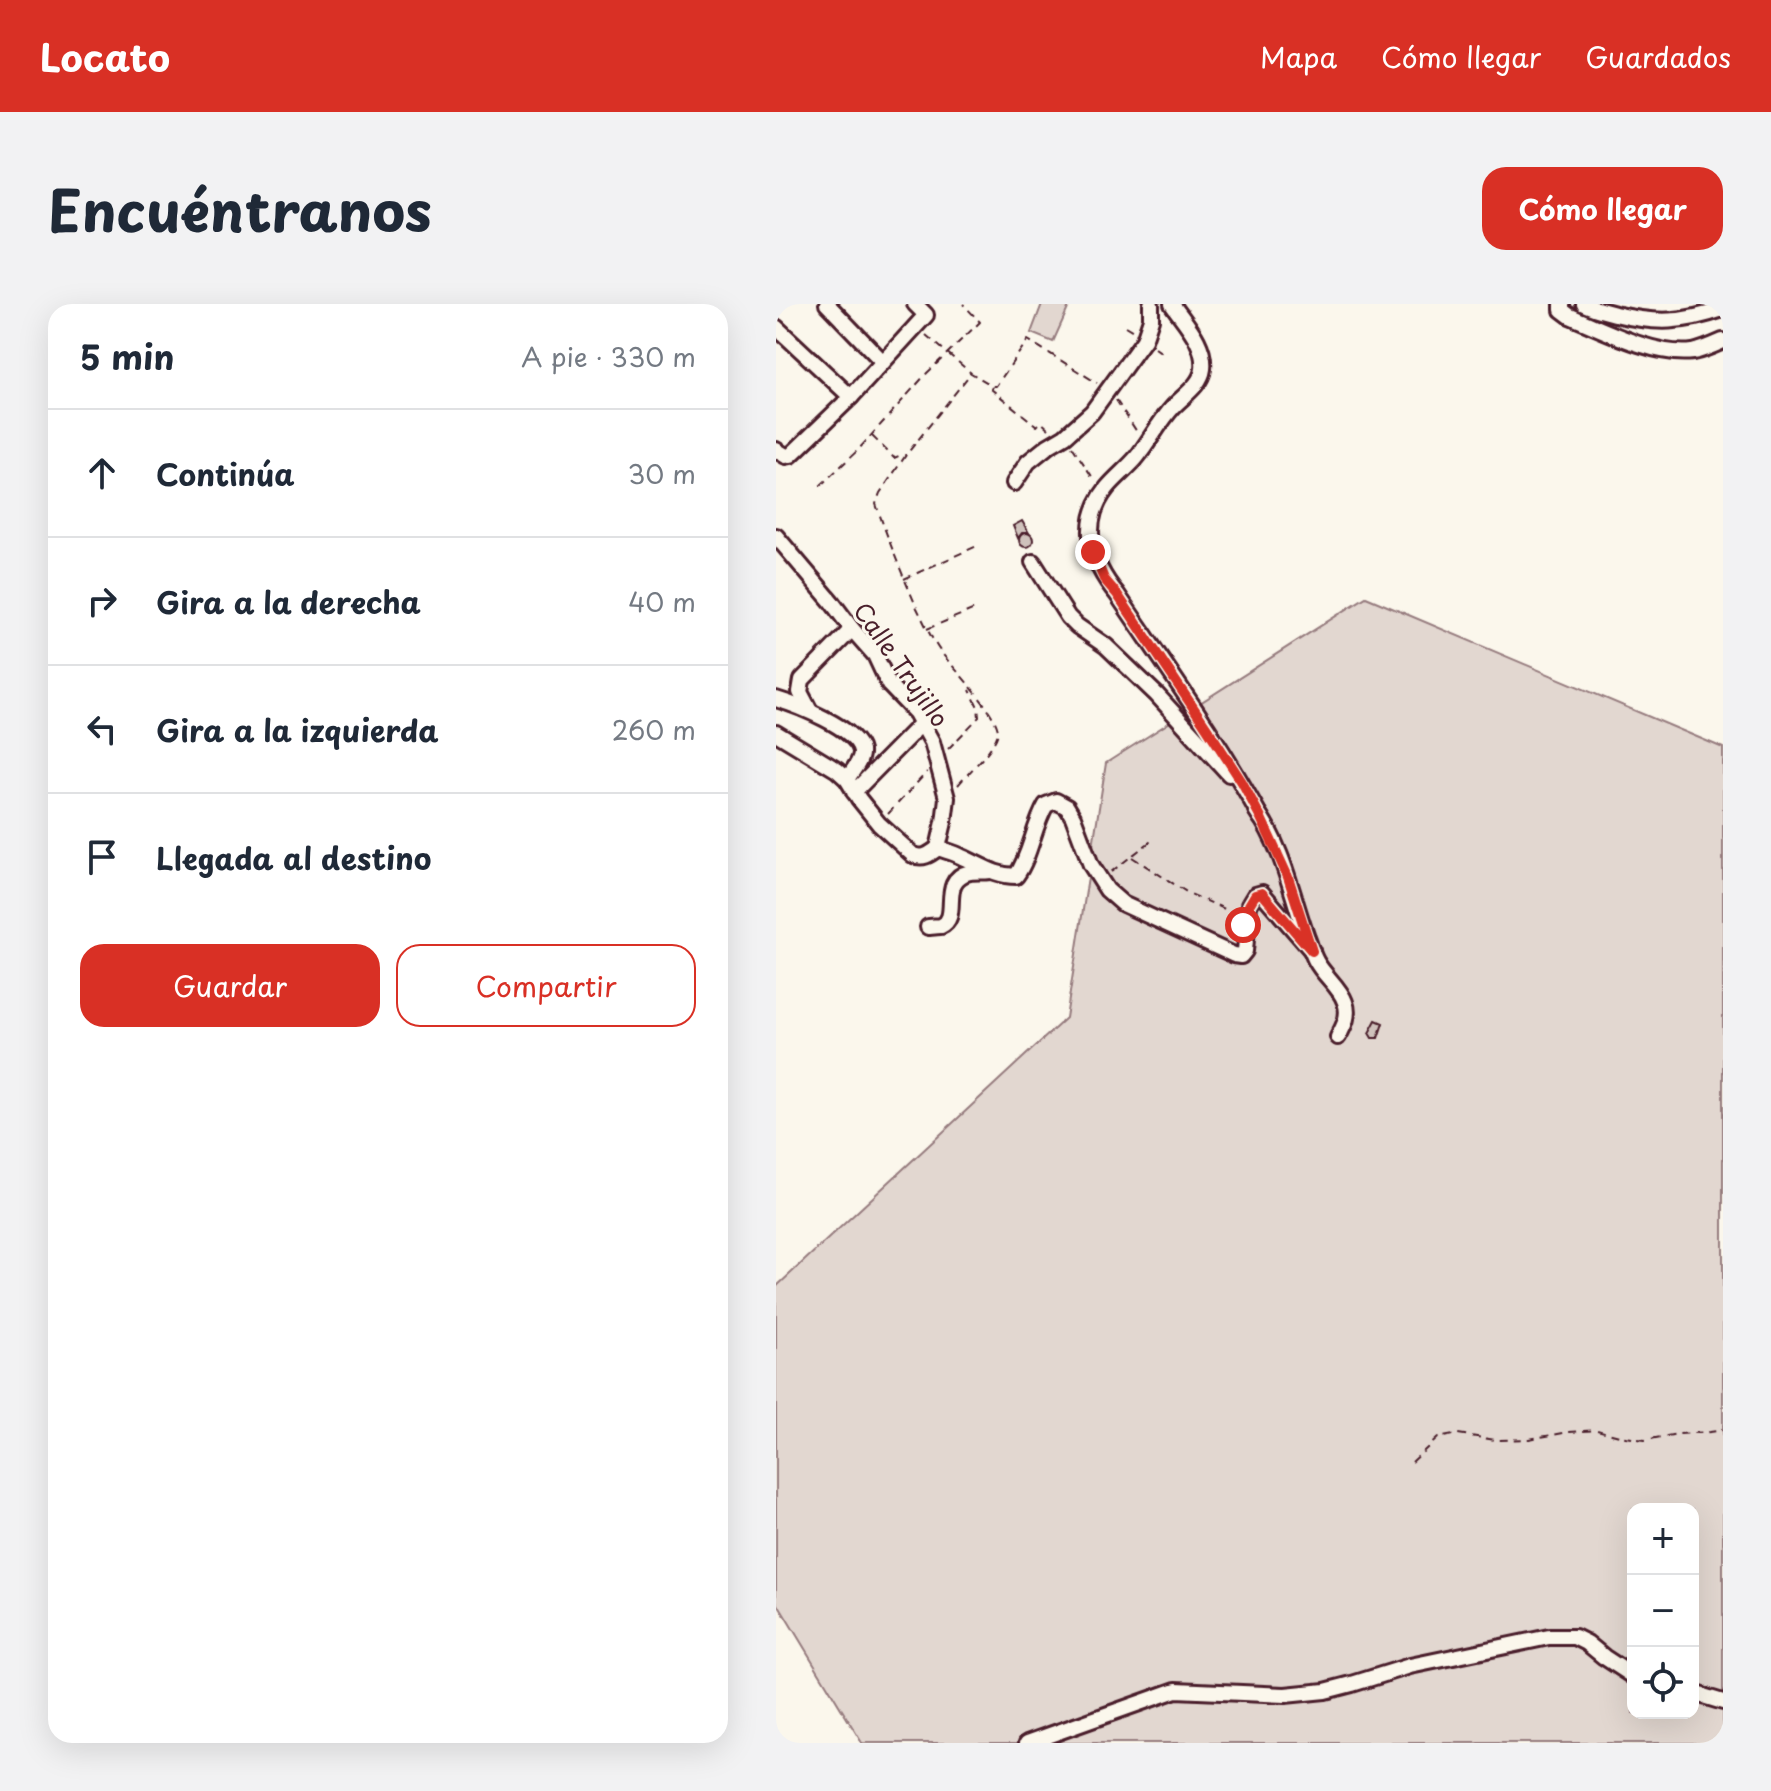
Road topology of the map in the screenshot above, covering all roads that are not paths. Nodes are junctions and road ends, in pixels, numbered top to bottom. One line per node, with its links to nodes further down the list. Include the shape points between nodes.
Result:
1 (827, 304): 10 (street)
2 (915, 304): 10 (street, via 926,315)
3 (1151, 304): 13 (street, via 1144,340 1092,412 1028,462)
4 (1172, 304): 22 (street, via 1201,348 1200,378 1105,490 1090,538 1104,579 1207,728)
5 (1562, 304): 9 (street, via 1570,316 1670,351 1693,352)
6 (1584, 304): 7 (street, via 1641,321 1673,321)
7 (1723, 309)
8 (776, 327): 11 (street)
9 (1723, 341)
10 (883, 362): 11 (street)
11 (851, 397): 12 (street, via 791,455)
12 (776, 450)
13 (1014, 483)
14 (776, 536): 16 (street, Calle Trujillo)
15 (1033, 562): 22 (street, via 1068,617 1157,695)
16 (852, 629): 18 (street, via 802,680 800,692); 19 (street, Calle Trujillo)
17 (776, 699): 18 (street)
18 (810, 711): 21 (street, via 860,747)
19 (921, 724): 21 (street); 23 (street, Calle Trujillo, via 932,742 947,798)
20 (776, 733): 21 (street, via 837,770)
21 (851, 786): 23 (street, via 879,824 913,855 931,854)
22 (1261, 818): 26 (street, via 1288,877)
23 (940, 842): 24 (street)
24 (990, 871): 25 (street, via 961,876 951,891 948,921); 26 (street, via 1016,876 1039,817 1056,801 1067,807 1091,865 1123,904 1241,956 1249,905 1262,893)
25 (928, 927)
26 (1312, 951): 27 (street, via 1345,999 1346,1022)
27 (1338, 1037)
28 (1627, 1672): 31 (street, via 1575,1637 1549,1637 1410,1666 1325,1691 1285,1695 1176,1690)
29 (1699, 1695): 30 (street)
30 (1723, 1702)
31 (1027, 1743)

